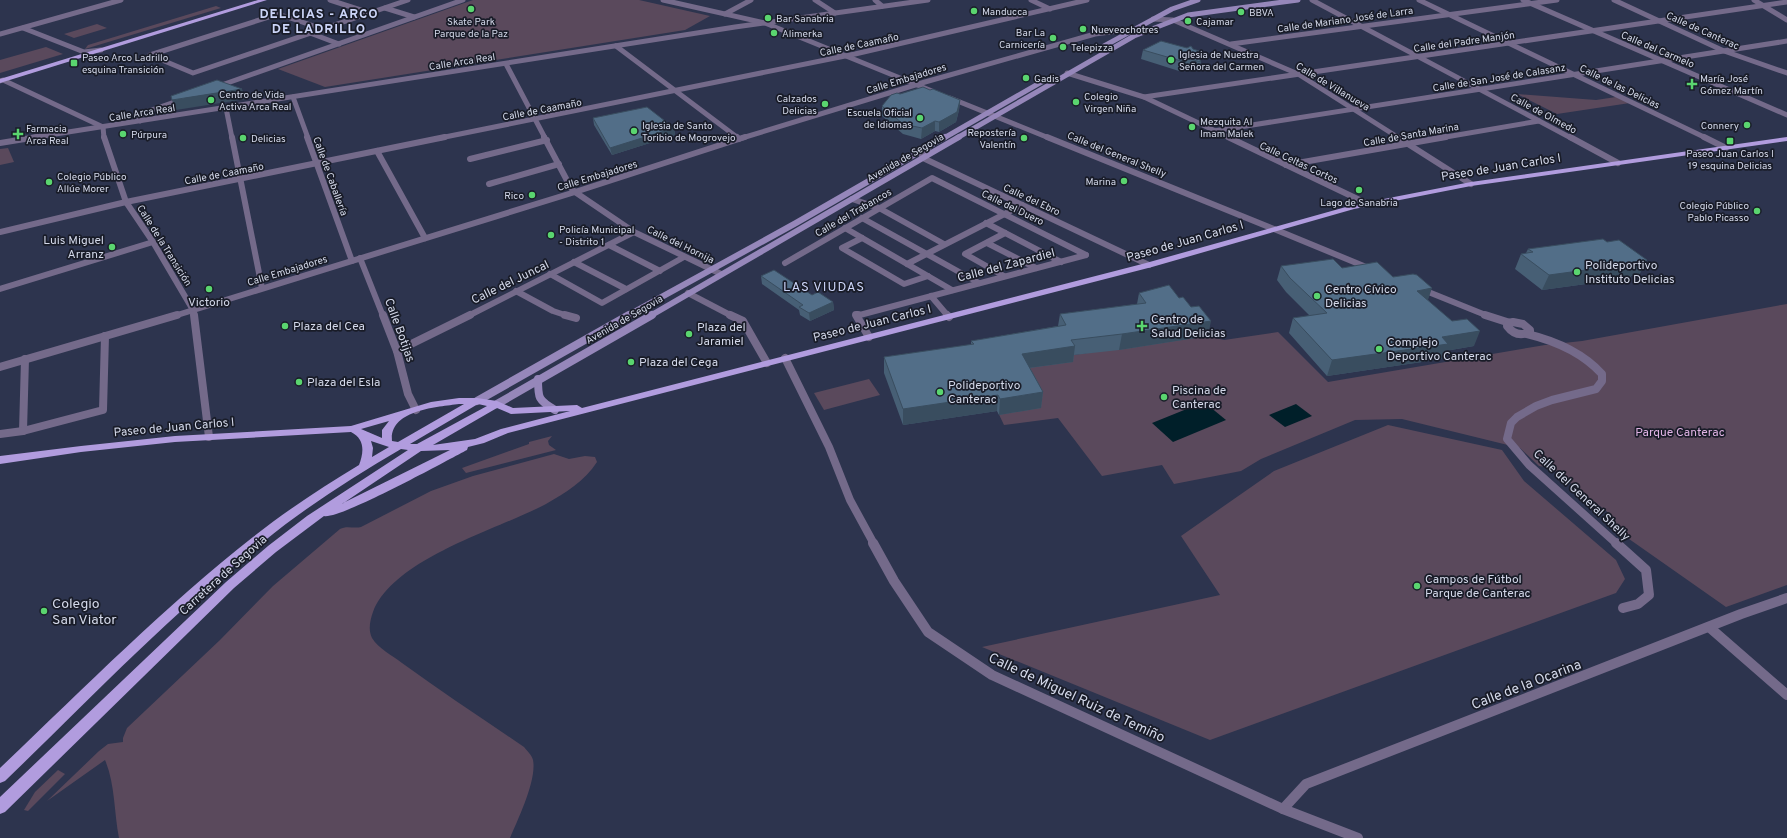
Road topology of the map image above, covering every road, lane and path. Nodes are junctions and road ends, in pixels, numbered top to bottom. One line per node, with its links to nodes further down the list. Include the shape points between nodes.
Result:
1 (121, 0): 42 (street)
2 (252, 0): 55 (main road)
3 (264, 0): 53 (main road)
4 (330, 0): 29 (street)
5 (408, 0): 26 (street)
6 (463, 0): 34 (street)
7 (663, 0): 31 (street)
8 (751, 0): 31 (street)
9 (815, 0): 30 (street)
10 (875, 0): 25 (street)
11 (928, 0): 25 (street, Calle Arca Real)
12 (1031, 0): 27 (street)
13 (1087, 0): 27 (street, Calle de Caamaño)
14 (1198, 0): 28 (main road, Calle Embajadores)
15 (1298, 0): 33 (main road, Avenida de Segovia)
16 (1312, 0): 40 (street, Calle de Olmedo)
17 (1419, 0): 32 (street, Calle de las Delicias)
18 (1523, 0): 23 (street, Calle del Carmelo)
19 (1557, 0): 23 (street, Calle de Mariano José de Larra)
20 (1614, 0): 38 (street, Calle de Canterac)
21 (1754, 0): 24 (street)
22 (1787, 2): 24 (street, Calle del Padre Manjón)
23 (1531, 4): 32 (street, Calle de Mariano José de Larra); 45 (street, Calle del Carmelo)
24 (1763, 5): 37 (street); 38 (street, Calle del Padre Manjón)
25 (882, 6): 30 (street, Calle Arca Real)
26 (384, 8): 29 (street); 34 (street)
27 (1050, 8): 56 (street, Calle de Caamaño)
28 (1172, 9): 33 (main road); 35 (main road, Calle Embajadores)
29 (370, 13): 43 (street)
30 (835, 13): 39 (street, Calle Arca Real)
31 (725, 14): 39 (street); 41 (street, via 740,21)
32 (1449, 14): 40 (street, Calle de Mariano José de Larra); 51 (street, Calle de las Delicias)
33 (1188, 15): 36 (main road, Avenida de Segovia)
34 (414, 18): 49 (street)
35 (1153, 19): 36 (street, Calle de Villanueva); 44 (main road, Calle Embajadores)
36 (1173, 20): 50 (street, Calle de Villanueva); 61 (main road, Avenida de Segovia, via 1134,36)
37 (1787, 20)
38 (1659, 21): 45 (street, Calle del Padre Manjón); 54 (street, Calle de Canterac)
39 (764, 23): 41 (street, Calle Arca Real); 56 (street)
40 (1363, 26): 50 (street, Calle de Mariano José de Larra); 57 (street, Calle de Olmedo)
41 (737, 27): 52 (street, Calle Arca Real)
42 (23, 28): 47 (street); 55 (street)
43 (323, 29): 46 (street); 46 (street, via 278,14 150,56 193,73)
44 (1133, 30): 65 (street, Calle Embajadores, via 1095,34); 76 (main road, Avenida de Segovia)
45 (1594, 31): 51 (street, Calle del Padre Manjón); 58 (street, Calle del Carmelo)
46 (310, 33): 49 (street)
47 (0, 34)
48 (1787, 41): 54 (street, Calle de San José de Calasanz)
49 (339, 44): 66 (street)
50 (1230, 44): 62 (street, Calle de Villanueva)
51 (1510, 44): 57 (street, Calle del Padre Manjón); 63 (street, Calle de las Delicias)
52 (616, 46): 59 (street, Calle Arca Real); 68 (street)
53 (101, 50): 55 (street); 64 (main road)
54 (1724, 51): 58 (street, Calle de San José de Calasanz); 60 (street, Calle de Canterac)
55 (84, 52): 64 (main road)
56 (846, 56): 65 (street); 68 (street, Calle de Caamaño)
57 (1419, 56): 62 (street, Calle del Padre Manjón); 67 (street, Calle de Olmedo)
58 (1664, 61): 63 (street, Calle de San José de Calasanz); 77 (street, Calle del Carmelo)
59 (506, 64): 71 (street, Calle Arca Real); 79 (street, Calle del Hornija)
60 (1787, 73)
61 (1068, 74): 73 (street, Calle Celtas Cortos); 78 (main road, Avenida de Segovia)
62 (1298, 74): 73 (street, Calle del Padre Manjón); 75 (street, Calle de Villanueva)
63 (1575, 74): 67 (street, Calle de San José de Calasanz); 90 (street, Calle de las Delicias)
64 (1, 80): 82 (street)
65 (917, 84): 69 (street); 84 (street, Calle Embajadores)
66 (212, 88)
67 (1481, 89): 75 (street, Calle de San José de Calasanz); 80 (street, Calle de Olmedo)
68 (675, 91): 79 (street, Calle de Caamaño); 84 (street)
69 (940, 94)
70 (189, 96): 81 (street, via 143,113)
71 (293, 97): 74 (street, Calle Arca Real); 94 (street, Calle de Caballería)
72 (947, 97): 76 (street, Calle del General Shelly)
73 (1144, 97): 83 (street, Calle Celtas Cortos)
74 (226, 108): 81 (street, Calle Arca Real); 99 (street)
75 (1355, 109): 83 (street, Calle de San José de Calasanz); 88 (street, Calle de Villanueva)
76 (987, 113): 78 (street, Calle del General Shelly); 89 (main road, Avenida de Segovia)
77 (1787, 115)
78 (995, 116): 92 (main road, Avenida de Segovia); 112 (street, Calle del General Shelly)
79 (536, 119): 86 (street, Calle del Hornija); 91 (street, Calle de Caamaño)
80 (1538, 120): 88 (street, Calle de Santa Marina); 95 (street, Calle de Olmedo)
81 (140, 122): 82 (street, Calle Arca Real)
82 (103, 127): 87 (street, Calle Arca Real); 104 (street, Calle de la Transición, via 104,138)
83 (1214, 131): 97 (street, Calle Celtas Cortos)
84 (739, 139): 102 (street, Calle Embajadores)
85 (1787, 139): 90 (main road, Paseo de Juan Carlos I)
86 (547, 140): 93 (street); 96 (street, Calle del Hornija)
87 (0, 143)
88 (1409, 144): 97 (street, Calle de Santa Marina); 101 (street, Calle de Villanueva)
89 (932, 145): 92 (street, via 921,154); 132 (main road, Avenida de Segovia)
90 (1726, 148): 95 (main road, Paseo de Juan Carlos I)
91 (377, 151): 94 (street, Calle de Caamaño); 116 (street)
92 (923, 158): 103 (main road, Avenida de Segovia); 106 (street, Calle del Ebro)
93 (470, 159)
94 (317, 163): 99 (street, Calle de Caamaño); 125 (street, Calle de Caballería)
95 (1618, 163): 101 (main road, Paseo de Juan Carlos I)
96 (560, 164): 100 (street); 102 (street, Calle del Hornija)
97 (1286, 165): 105 (street, Calle Celtas Cortos)
98 (932, 178): 107 (street, Calle del Trabancos); 108 (street, Calle del Duero)
99 (240, 179): 104 (street, Calle de Caamaño); 142 (street)
100 (490, 184)
101 (1471, 184): 105 (main road, Paseo de Juan Carlos I)
102 (575, 192): 114 (street, Calle del Hornija); 116 (street, Calle Embajadores)
103 (852, 199): 107 (street); 136 (main road, Avenida de Segovia)
104 (126, 202): 113 (street, Calle de Caamaño); 118 (street, Calle de la Transición)
105 (1368, 204): 112 (main road, Paseo de Juan Carlos I)
106 (1022, 205): 108 (street); 130 (street, Calle del Ebro)
107 (879, 208): 109 (street, Calle del Trabancos); 120 (street)
108 (1005, 213): 110 (street); 123 (street, Calle del Duero)
109 (862, 218): 111 (street, Calle del Trabancos); 122 (street)
110 (986, 223): 115 (street); 120 (street)
111 (845, 228): 117 (street); 128 (street, Calle del Trabancos)
112 (1274, 229): 130 (main road, Paseo de Juan Carlos I); 134 (street, Calle del General Shelly)
113 (0, 232)
114 (634, 232): 121 (street, Calle del Juncal); 124 (street, Calle del Hornija)
115 (1005, 233): 119 (street); 127 (street)
116 (425, 238): 125 (street, Calle Embajadores)
117 (862, 238): 129 (street); 137 (street, via 842,248 904,284)
118 (152, 242): 141 (street); 148 (street, Calle de la Transición)
119 (987, 242): 131 (street); 138 (street, via 965,254)
120 (944, 244): 122 (street)
121 (608, 245): 126 (street, Calle del Juncal); 133 (street)
122 (925, 254): 129 (street); 139 (street)
123 (1086, 254): 127 (street, Calle del Zapardiel)
124 (684, 257): 132 (street, Calle del Hornija); 133 (street)
125 (356, 259): 142 (street, Calle Embajadores); 155 (street, Calle Botijas)
126 (574, 262): 135 (street, Calle del Juncal); 143 (street)
127 (1061, 262): 131 (street, Calle del Zapardiel)
128 (784, 263)
129 (907, 264): 137 (street)
130 (1149, 265): 149 (main road, Paseo de Juan Carlos I)
131 (1036, 268): 138 (street, Calle del Zapardiel)
132 (711, 270): 136 (street, Calle del Hornija); 161 (main road, Avenida de Segovia)
133 (660, 271): 143 (street)
134 (1382, 273)
135 (550, 274): 143 (street, via 602,303); 145 (street, Calle del Juncal)
136 (721, 274): 146 (main road, Avenida de Segovia)
137 (928, 276): 144 (street)
138 (1004, 276): 139 (street, Calle del Zapardiel)
139 (979, 283): 144 (street, Calle del Zapardiel)
140 (1411, 285): 151 (street)
141 (0, 288)
142 (262, 288): 148 (street, Calle Embajadores)
143 (626, 289)
144 (952, 290): 147 (street, Calle del Zapardiel)
145 (516, 292): 150 (street, via 553,311); 155 (street, Calle del Juncal)
146 (688, 293): 158 (street, via 743,322); 160 (main road, Avenida de Segovia)
147 (931, 296): 149 (street); 154 (street, Calle del Zapardiel, via 856,315)
148 (193, 310): 153 (street, Calle Embajadores); 173 (street, Calle de la Transición)
149 (949, 317): 154 (main road, Paseo de Juan Carlos I)
150 (576, 318)
151 (1508, 324): 152 (street, via 1523,324); 152 (street, via 1512,332)
152 (1531, 334): 182 (street, Calle del General Shelly, via 1583,355 1602,374 1602,381 1596,389 1552,400 1517,417 1511,424 1507,439 1529,465 1646,570 1649,595 1638,604)
153 (104, 336): 157 (street, Calle Embajadores); 169 (street, via 103,410)
154 (869, 337): 156 (main road, Paseo de Juan Carlos I)
155 (397, 351): 164 (street, Calle Botijas, via 408,394)
156 (785, 358): 158 (main road, Paseo de Juan Carlos I); 187 (street, Calle de Miguel Ruiz de Temiño, via 830,447 850,500 894,581 928,632 992,675)
157 (25, 360): 159 (street, Calle Embajadores); 169 (street)
158 (767, 362): 163 (main road, Paseo de Juan Carlos I)
159 (0, 367)
160 (538, 379): 162 (main road, Avenida de Segovia); 166 (main road, via 538,397)
161 (477, 401): 162 (main road, Paseo de Juan Carlos I); 164 (main road, Paseo de Juan Carlos I, via 431,405); 176 (main road, Carretera de Segovia)
162 (497, 404): 165 (main road, Paseo de Juan Carlos I); 177 (main road, Carretera de Segovia)
163 (597, 406): 166 (main road, Paseo de Juan Carlos I); 170 (main road, Paseo de Juan Carlos I)
164 (416, 410): 167 (main road, Paseo de Juan Carlos I)
165 (511, 410): 166 (main road, Paseo de Juan Carlos I); 170 (main road, via 512,422)
166 (555, 410)
167 (404, 414): 168 (main road, Paseo de Juan Carlos I); 174 (main road, Paseo de Juan Carlos I, via 390,424 386,432)
168 (352, 429): 172 (main road, Paseo de Juan Carlos I); 173 (main road, Paseo de Juan Carlos I)
169 (23, 431): 171 (street)
170 (503, 432): 175 (main road, Paseo de Juan Carlos I)
171 (0, 434)
172 (362, 435): 174 (main road, Paseo de Juan Carlos I); 179 (main road, via 368,443 369,453)
173 (209, 437): 178 (main road, Paseo de Juan Carlos I, via 81,449)
174 (387, 442): 176 (main road, Paseo de Juan Carlos I)
175 (477, 442): 177 (main road, Paseo de Juan Carlos I, via 455,447); 180 (main road, via 347,506)
176 (400, 446): 177 (main road, Paseo de Juan Carlos I); 179 (main road, Carretera de Segovia)
177 (417, 449): 180 (main road, Carretera de Segovia)
178 (0, 460)
179 (363, 468): 185 (main road, Carretera de Segovia, via 308,503 210,580)
180 (311, 519): 186 (main road, Carretera de Segovia, via 230,585)
181 (1787, 598): 183 (street, Calle de la Ocarina)
182 (1623, 608)
183 (1709, 627): 184 (street); 187 (street, Calle de la Ocarina, via 1306,784)
184 (1787, 695)
185 (0, 777)
186 (0, 807)
187 (1283, 809): 188 (street, Calle de Miguel Ruiz de Temiño)
188 (1358, 838)

